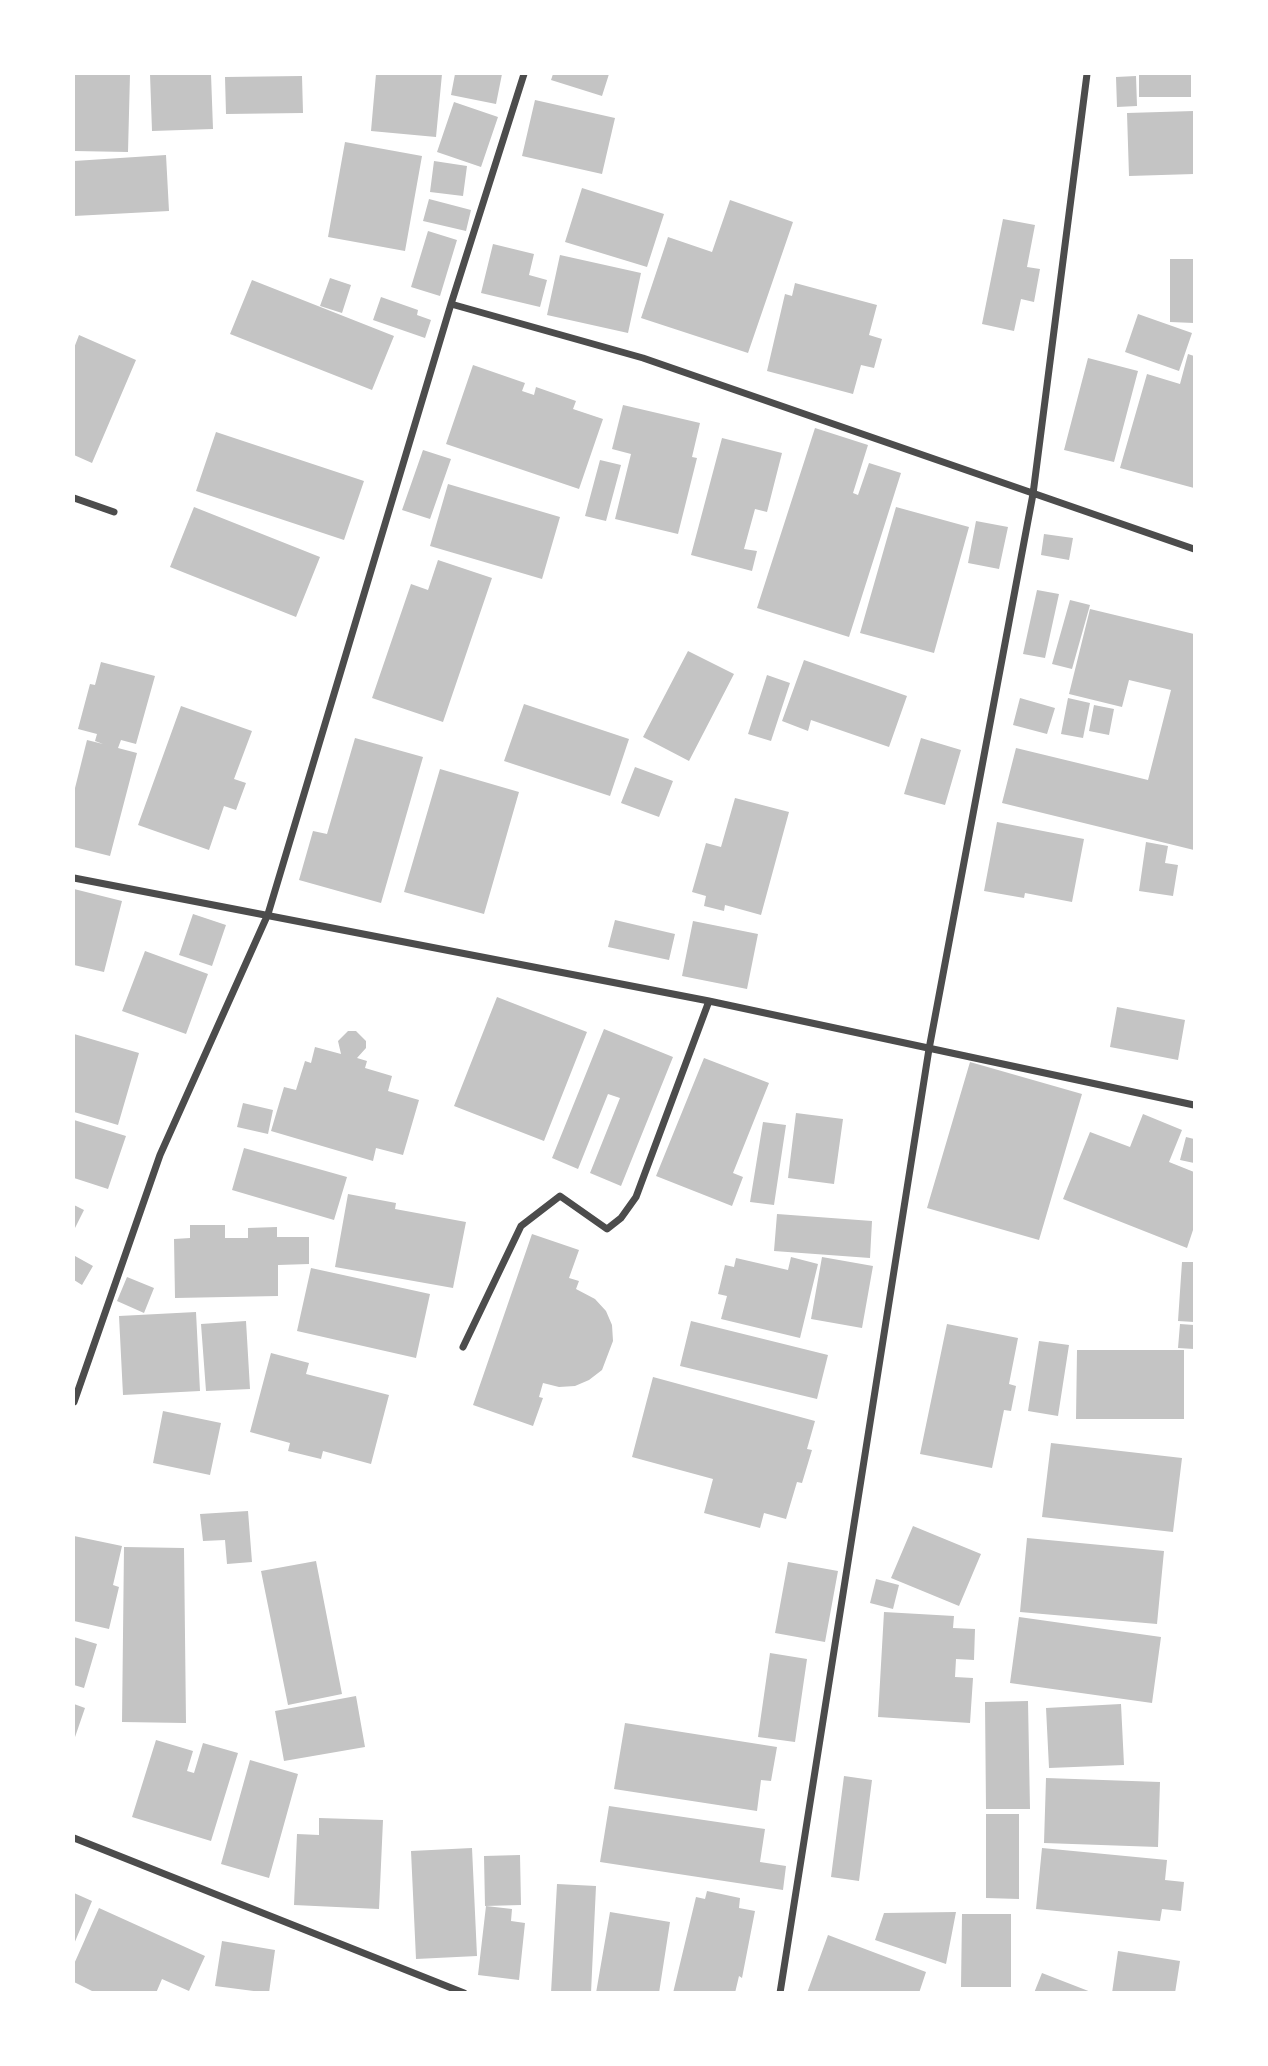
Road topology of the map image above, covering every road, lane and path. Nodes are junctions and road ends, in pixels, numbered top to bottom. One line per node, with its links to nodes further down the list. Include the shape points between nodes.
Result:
1 (524, 74): 3 (street)
2 (1087, 74): 4 (street)
3 (451, 304): 4 (street, via 643,358); 9 (street)
4 (1032, 494): 7 (street); 11 (street)
5 (74, 498): 6 (street)
6 (114, 512)
7 (1195, 549)
8 (74, 878): 9 (street)
9 (268, 914): 10 (street); 14 (street, via 160,1155)
10 (709, 1001): 11 (street); 13 (street, via 636,1197 607,1229 560,1196 521,1226)
11 (929, 1049): 12 (street); 17 (street)
12 (1195, 1105)
13 (463, 1347)
14 (74, 1402)
15 (74, 1838): 16 (street)
16 (464, 1993)
17 (780, 1993)

